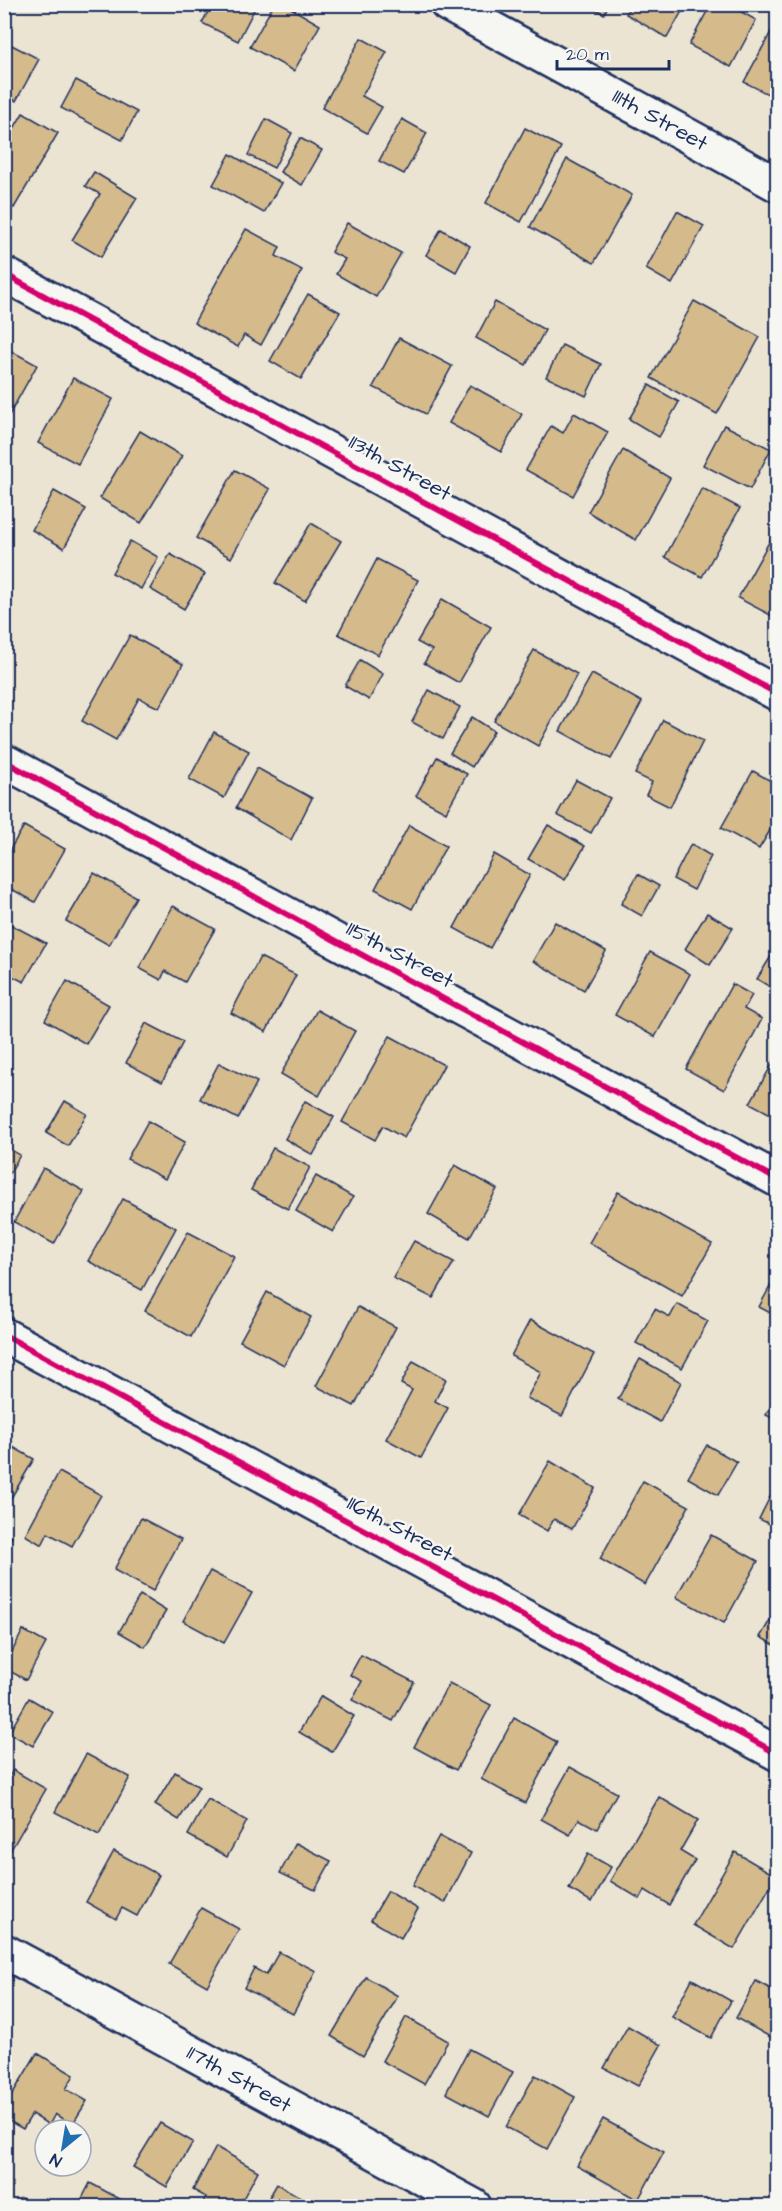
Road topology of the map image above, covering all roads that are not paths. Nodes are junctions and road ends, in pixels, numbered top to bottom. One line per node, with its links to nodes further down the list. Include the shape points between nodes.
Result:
1 (447, 4): 2 (street, 111th Street)
2 (777, 184)
3 (4, 274): 4 (street, 113th Street)
4 (777, 694)
5 (4, 761): 6 (street, 115th Street)
6 (777, 1180)
7 (4, 1335): 8 (street, 116th Street)
8 (777, 1754)
9 (4, 1951): 10 (street, 117th Street)
10 (474, 2206)

